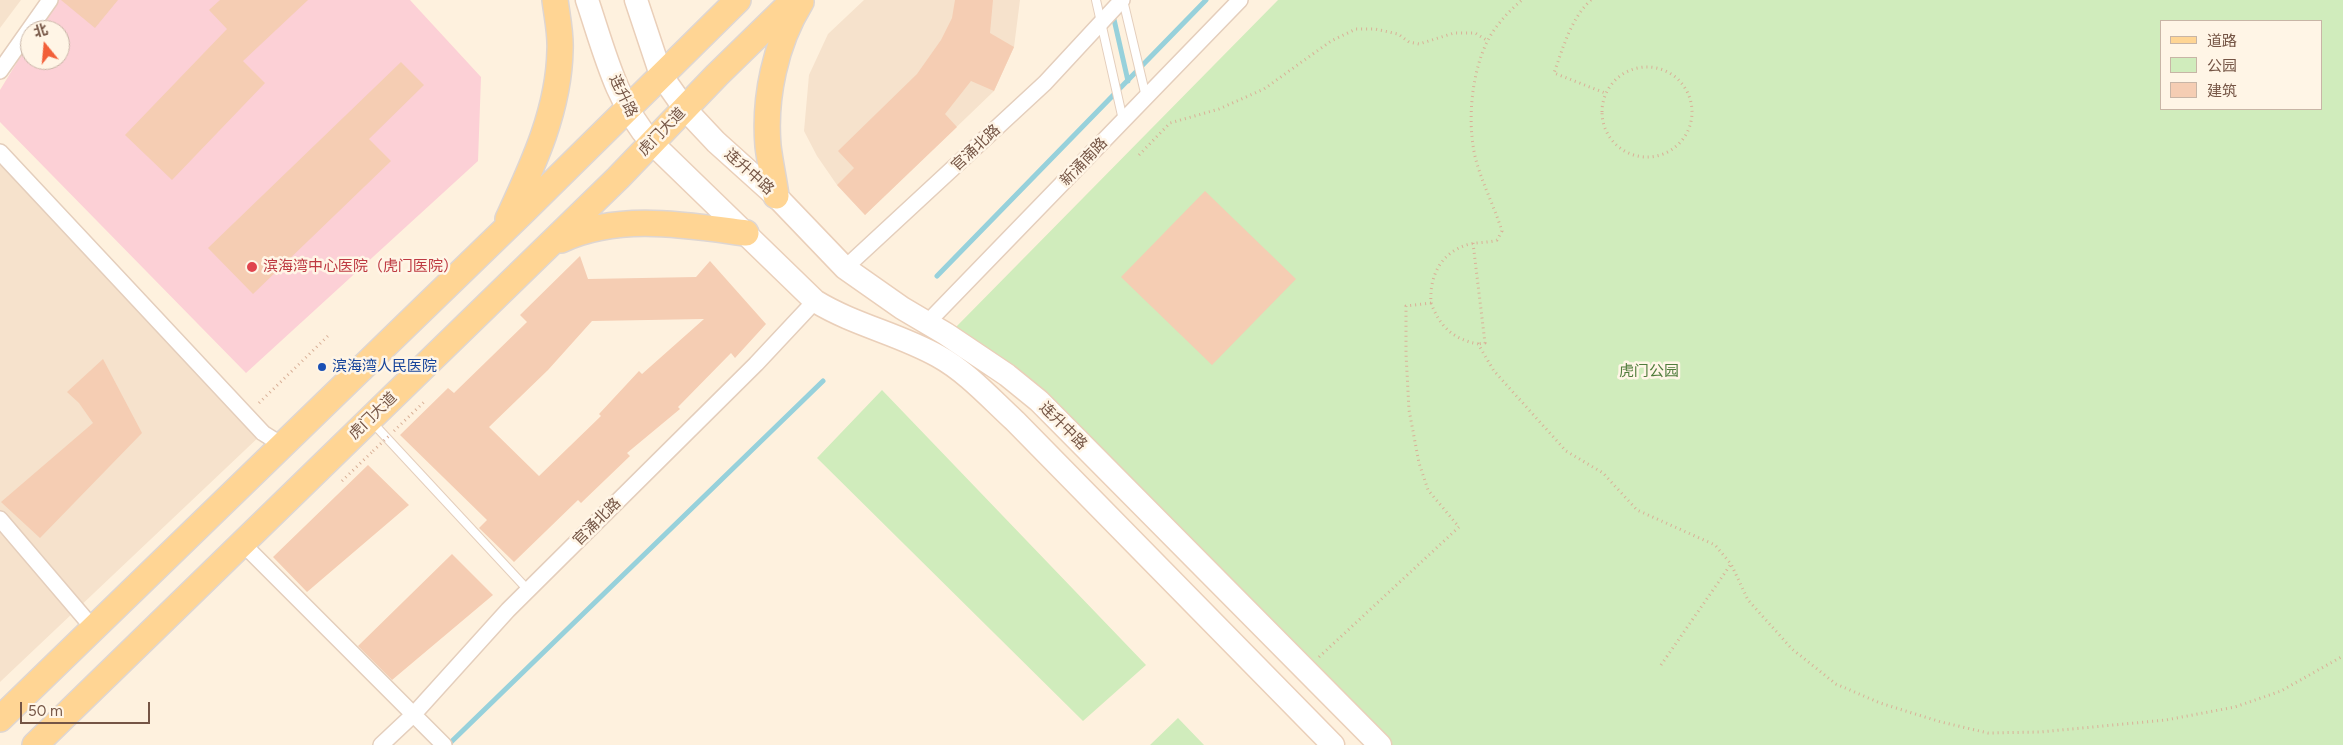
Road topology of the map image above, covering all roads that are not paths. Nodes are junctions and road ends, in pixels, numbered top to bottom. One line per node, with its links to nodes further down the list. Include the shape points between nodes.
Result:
1 (50, 0): 12 (street)
2 (555, 0): 22 (main road, via 560,49 547,127)
3 (587, 0): 15 (main road, 连升路)
4 (636, 0): 13 (main road)
5 (738, 0): 13 (main road)
6 (794, 0): 16 (main road, 虎门大道)
7 (802, 0): 21 (main road, via 790,19 776,61 768,102 768,146)
8 (1096, 0): 11 (lane)
9 (1123, 0): 11 (street, 官涌北路); 14 (lane)
10 (1240, 0): 14 (street, 新涌南路)
11 (1102, 22): 17 (lane); 25 (street, 官涌北路, via 1045,83)
12 (0, 71)
13 (661, 74): 15 (main road); 16 (main road)
14 (1146, 98): 17 (street, 新涌南路)
15 (627, 108): 18 (main road, 连升路); 22 (main road)
16 (685, 109): 18 (main road, 虎门大道); 21 (main road, 连升中路)
17 (1123, 121): 27 (street, 新涌南路)
18 (652, 143): 20 (main road, 连升路); 24 (main road, 虎门大道)
19 (0, 152): 29 (street, via 263,433)
20 (686, 175): 23 (main road, 连升中路)
21 (776, 196): 25 (main road, 连升中路)
22 (501, 234): 29 (main road)
23 (746, 234): 24 (main road, via 692,226 628,223 583,230); 26 (main road, 连升中路)
24 (549, 245): 28 (main road, 虎门大道)
25 (845, 268): 27 (main road, 连升中路)
26 (815, 301): 32 (street, 官涌北路, via 756,364); 39 (main road, 连升中路, via 838,315 939,357 963,374 1015,421)
27 (927, 323): 40 (main road, 连升中路, via 1007,375 1039,401)
28 (370, 420): 31 (main road, 虎门大道); 32 (lane)
29 (282, 446): 33 (main road)
30 (0, 519): 33 (street)
31 (242, 543): 34 (street); 36 (main road, 虎门大道)
32 (528, 590): 34 (street, 官涌北路)
33 (93, 628): 35 (main road)
34 (414, 714): 37 (street, 官涌北路); 38 (street)
35 (0, 719)
36 (35, 745)
37 (381, 745)
38 (444, 745)
39 (1333, 745)
40 (1380, 745)

